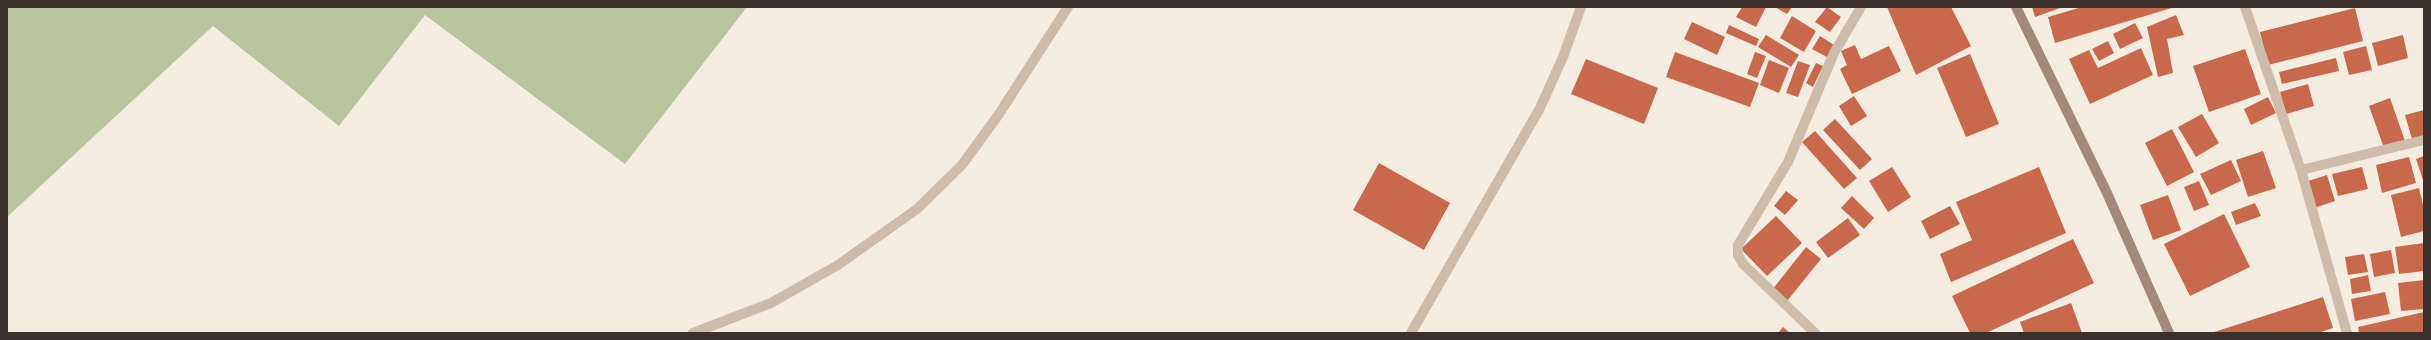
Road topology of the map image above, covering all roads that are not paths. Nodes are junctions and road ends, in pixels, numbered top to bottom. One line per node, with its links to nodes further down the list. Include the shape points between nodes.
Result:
1 (1068, 7): 8 (street, via 1000,114 962,165 917,209 838,265 771,303)
2 (1581, 7): 9 (street, via 1563,57 1540,108)
3 (1861, 7): 10 (street, via 1834,53 1788,162 1738,245 1738,255 1743,264)
4 (2016, 7): 11 (main road, via 2107,192)
5 (2245, 7): 7 (street)
6 (2424, 140): 7 (street)
7 (2301, 170): 12 (street)
8 (693, 333)
9 (1411, 333)
10 (1815, 333)
11 (2169, 333)
12 (2347, 333)

